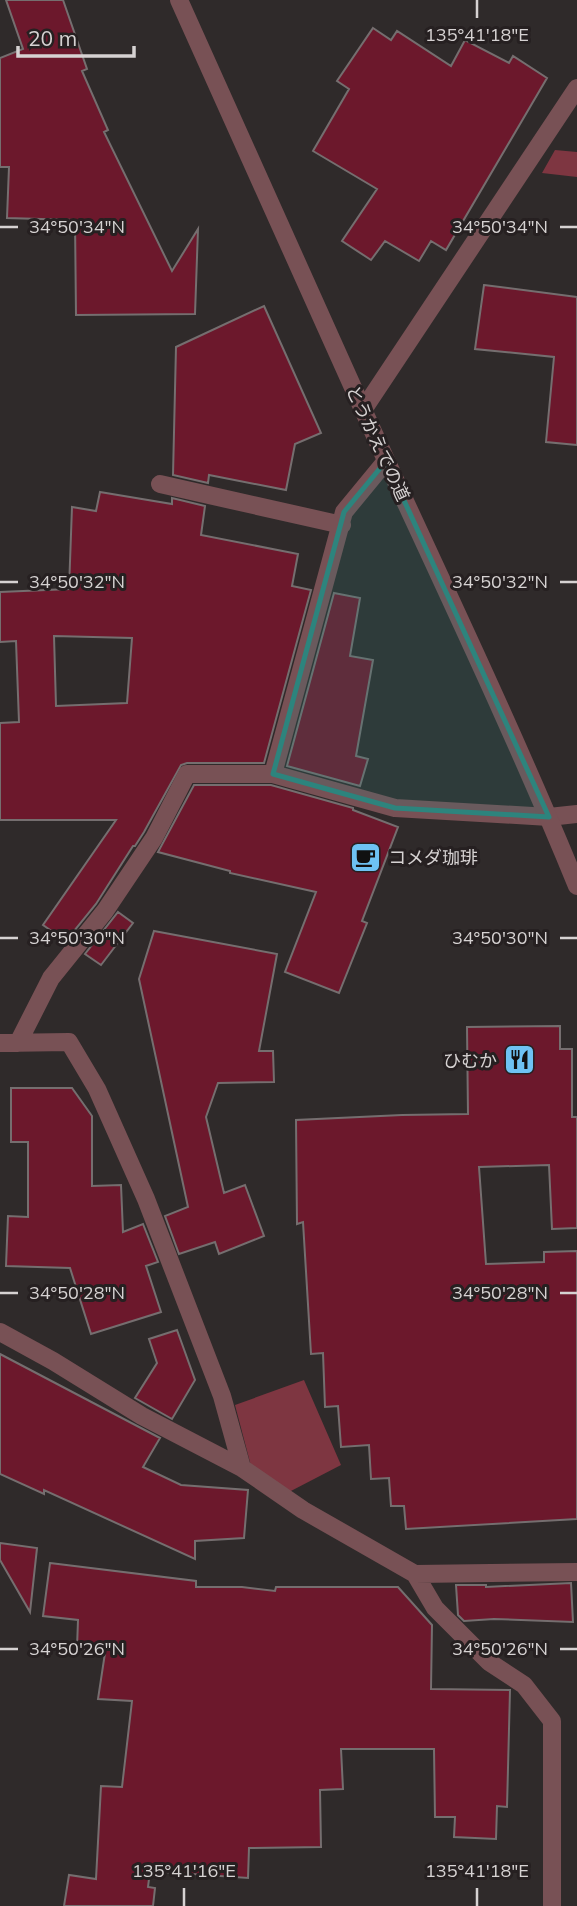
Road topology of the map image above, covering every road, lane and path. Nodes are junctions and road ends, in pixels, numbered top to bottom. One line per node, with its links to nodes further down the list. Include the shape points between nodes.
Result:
1 (179, 0): 3 (street, とうかえでの道)
2 (577, 88): 3 (street)
3 (363, 410): 4 (street, とうかえでの道)
4 (386, 461): 6 (street, via 344,512); 9 (street, とうかえでの道)
5 (160, 484): 6 (street)
6 (342, 525): 7 (street)
7 (273, 774): 9 (street, via 395,808); 11 (street, via 187,774 154,838)
8 (577, 814): 9 (street)
9 (548, 817): 10 (street, とうかえでの道)
10 (577, 886)
11 (9, 1043): 13 (street, via 69,1042 97,1089 146,1199 222,1396)
12 (0, 1332): 13 (street, via 142,1416)
13 (242, 1468): 15 (street, via 303,1510)
14 (577, 1572): 15 (street)
15 (415, 1574): 16 (street, via 435,1608 489,1662 524,1685 552,1721)
16 (552, 1906)

